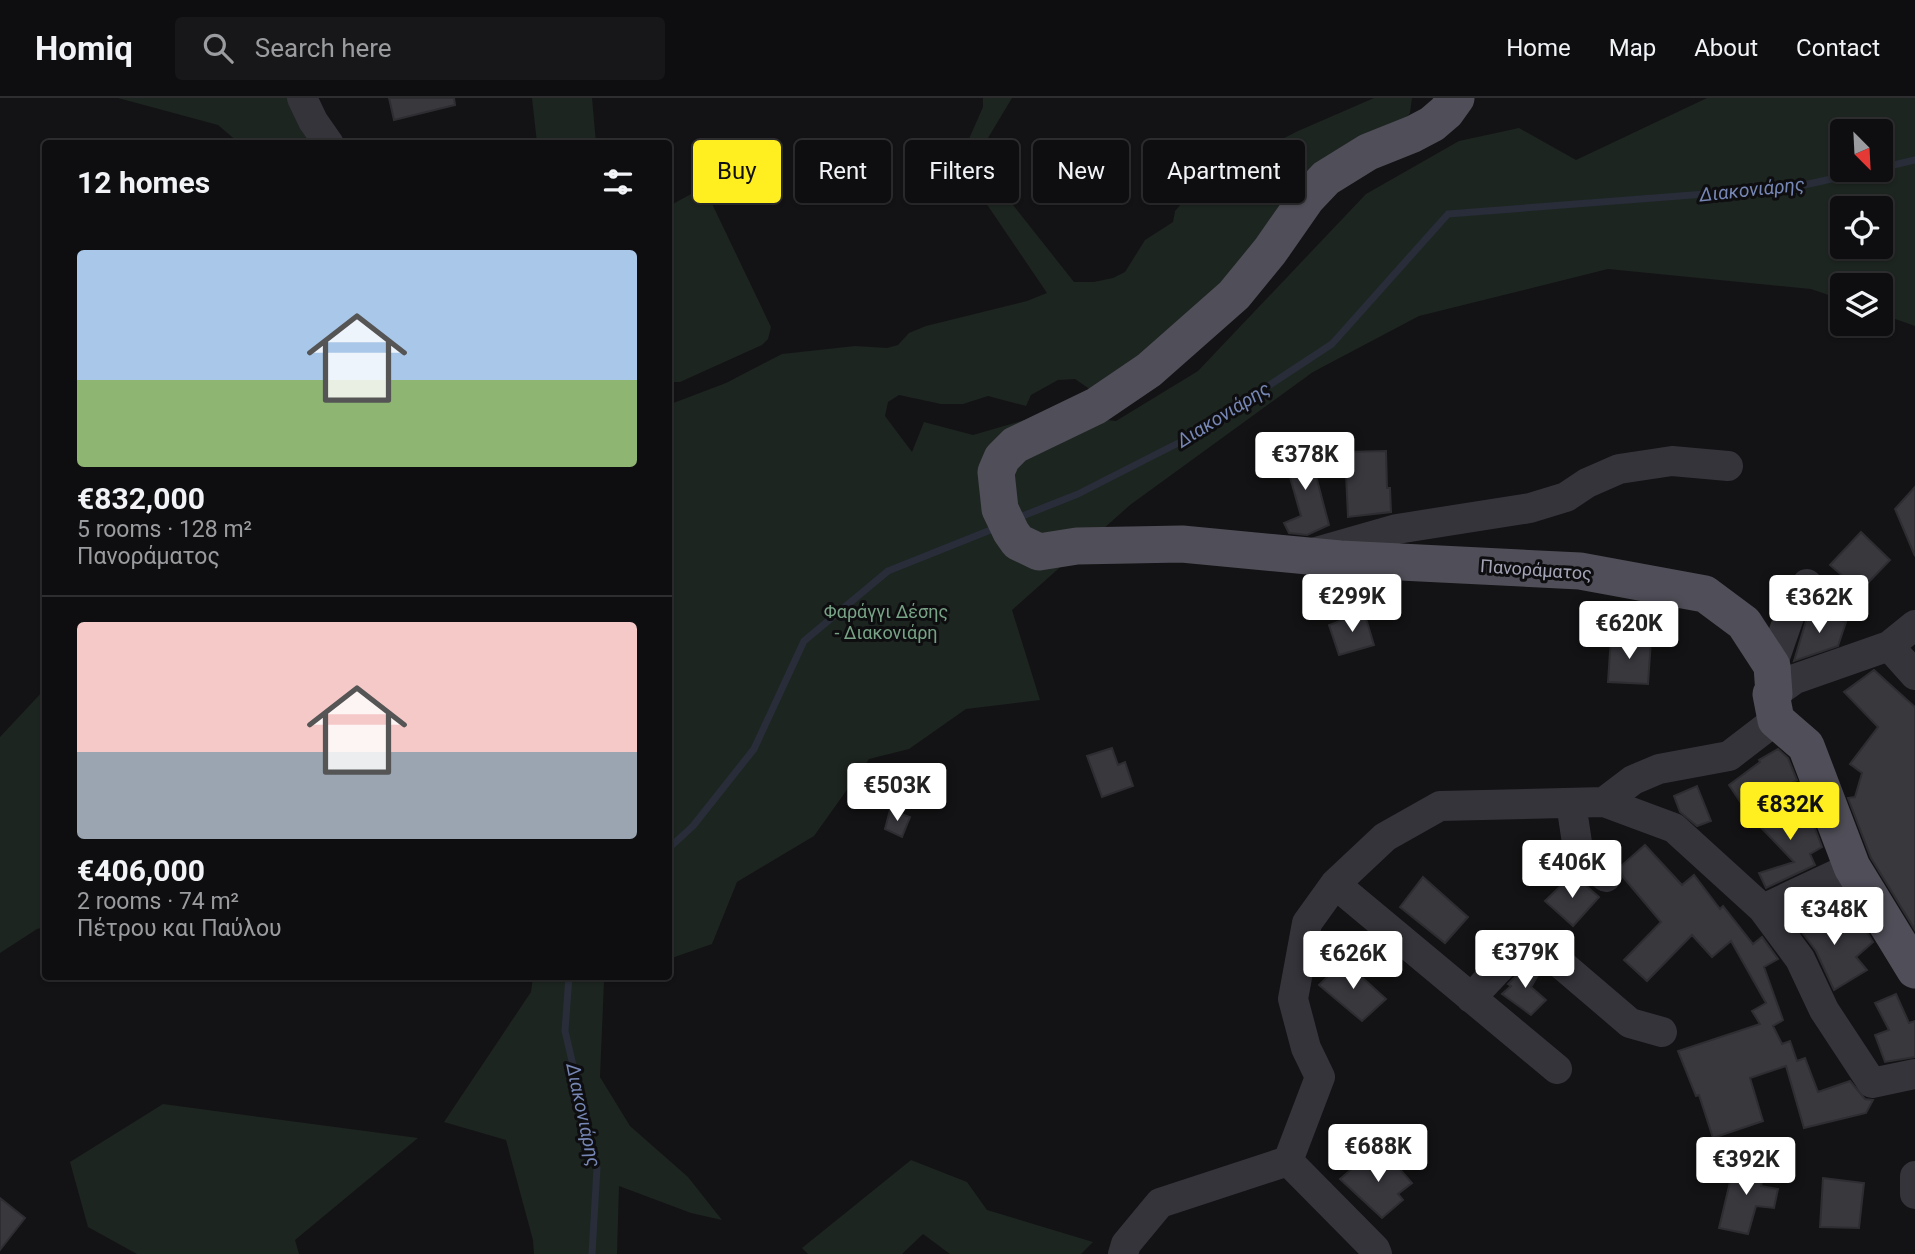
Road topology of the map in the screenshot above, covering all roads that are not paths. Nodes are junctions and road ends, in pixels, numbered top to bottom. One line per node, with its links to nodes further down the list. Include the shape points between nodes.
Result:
1 (302, 98): 3 (street)
2 (1456, 98): 5 (main road, Πανοράματος, via 1424,128 1368,152 1326,178 1234,295 1149,370 1096,406 1016,445 1002,458 996,472 1006,520 1018,542 1039,552 1077,546 1182,544)
3 (326, 140)
4 (1728, 466): 5 (street, via 1672,461 1619,469 1566,497 1530,508 1397,529)
5 (1306, 556): 10 (main road, Πανοράματος, via 1580,571 1705,594 1744,623)
6 (1807, 584): 10 (street, via 1790,614)
7 (1915, 625): 8 (street)
8 (1889, 646): 9 (street); 10 (street, via 1795,679)
9 (1915, 675)
10 (1774, 693): 11 (street, via 1728,756 1659,769 1633,780); 13 (main road, Πανοράματος, via 1806,746)
11 (1604, 802): 12 (street); 16 (street, via 1674,828)
12 (1571, 803): 14 (street, via 1579,856); 15 (street, via 1440,806 1385,837)
13 (1852, 867): 16 (street); 17 (main road, Πανοράματος)
14 (1606, 877)
15 (1335, 884): 18 (street); 22 (street, via 1307,923 1293,999 1320,1077)
16 (1763, 909): 21 (street, via 1800,959 1825,1010 1872,1083)
17 (1915, 970)
18 (1471, 998): 19 (street, via 1518,948 1541,947 1630,1023); 20 (street)
19 (1662, 1032)
20 (1557, 1069)
21 (1915, 1074)
22 (1289, 1161): 25 (street, via 1160,1203); 26 (street)
23 (1915, 1176): 24 (street)
24 (1915, 1194)
25 (1123, 1254)
26 (1377, 1254)

